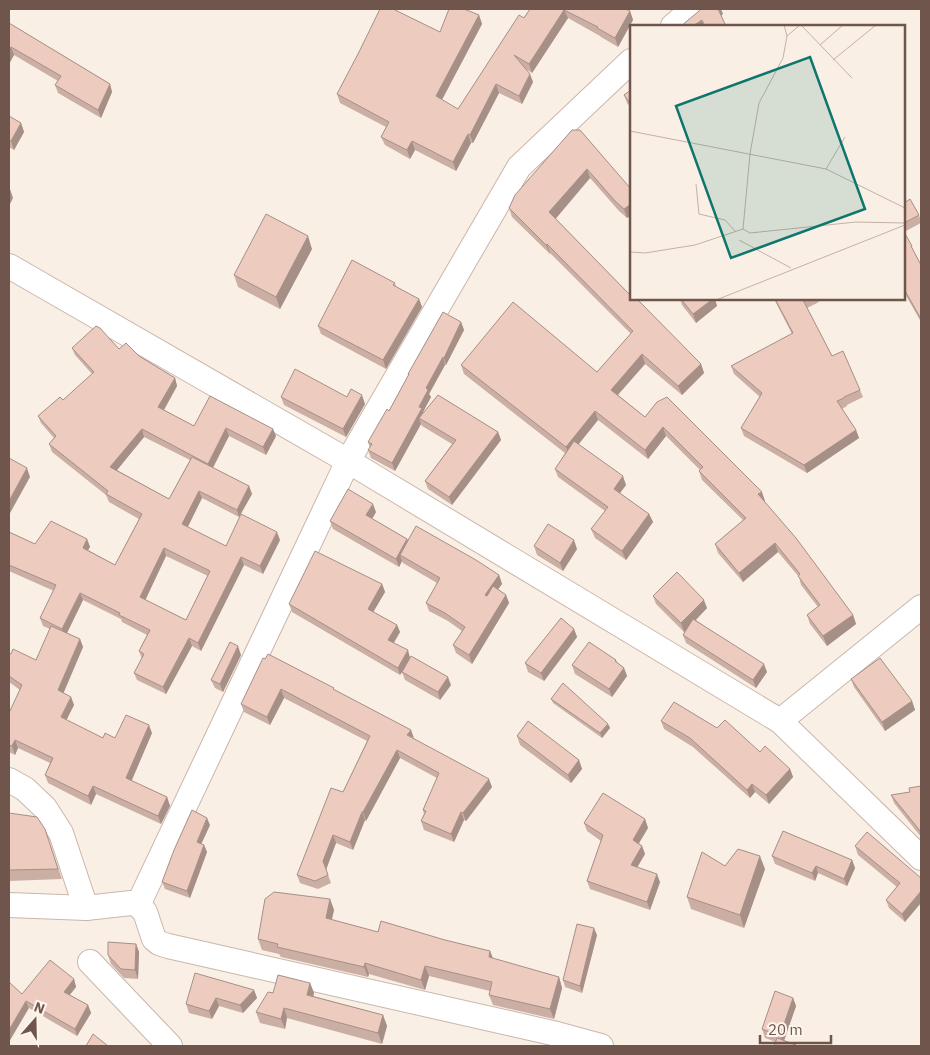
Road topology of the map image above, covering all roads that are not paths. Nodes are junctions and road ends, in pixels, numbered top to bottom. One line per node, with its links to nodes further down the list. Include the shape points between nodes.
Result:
1 (693, 9): 2 (street)
2 (674, 25)
3 (630, 63): 5 (street, via 519,167)
4 (9, 266): 5 (street)
5 (348, 461): 7 (street); 11 (street)
6 (921, 607): 7 (street)
7 (780, 721): 9 (street)
8 (9, 780): 12 (street, via 45,808 61,833)
9 (921, 858)
10 (9, 905): 12 (street)
11 (138, 905): 12 (street); 15 (street, via 145,912 154,939 168,946)
12 (86, 908)
13 (90, 962): 14 (street)
14 (170, 1046)
15 (601, 1046)

